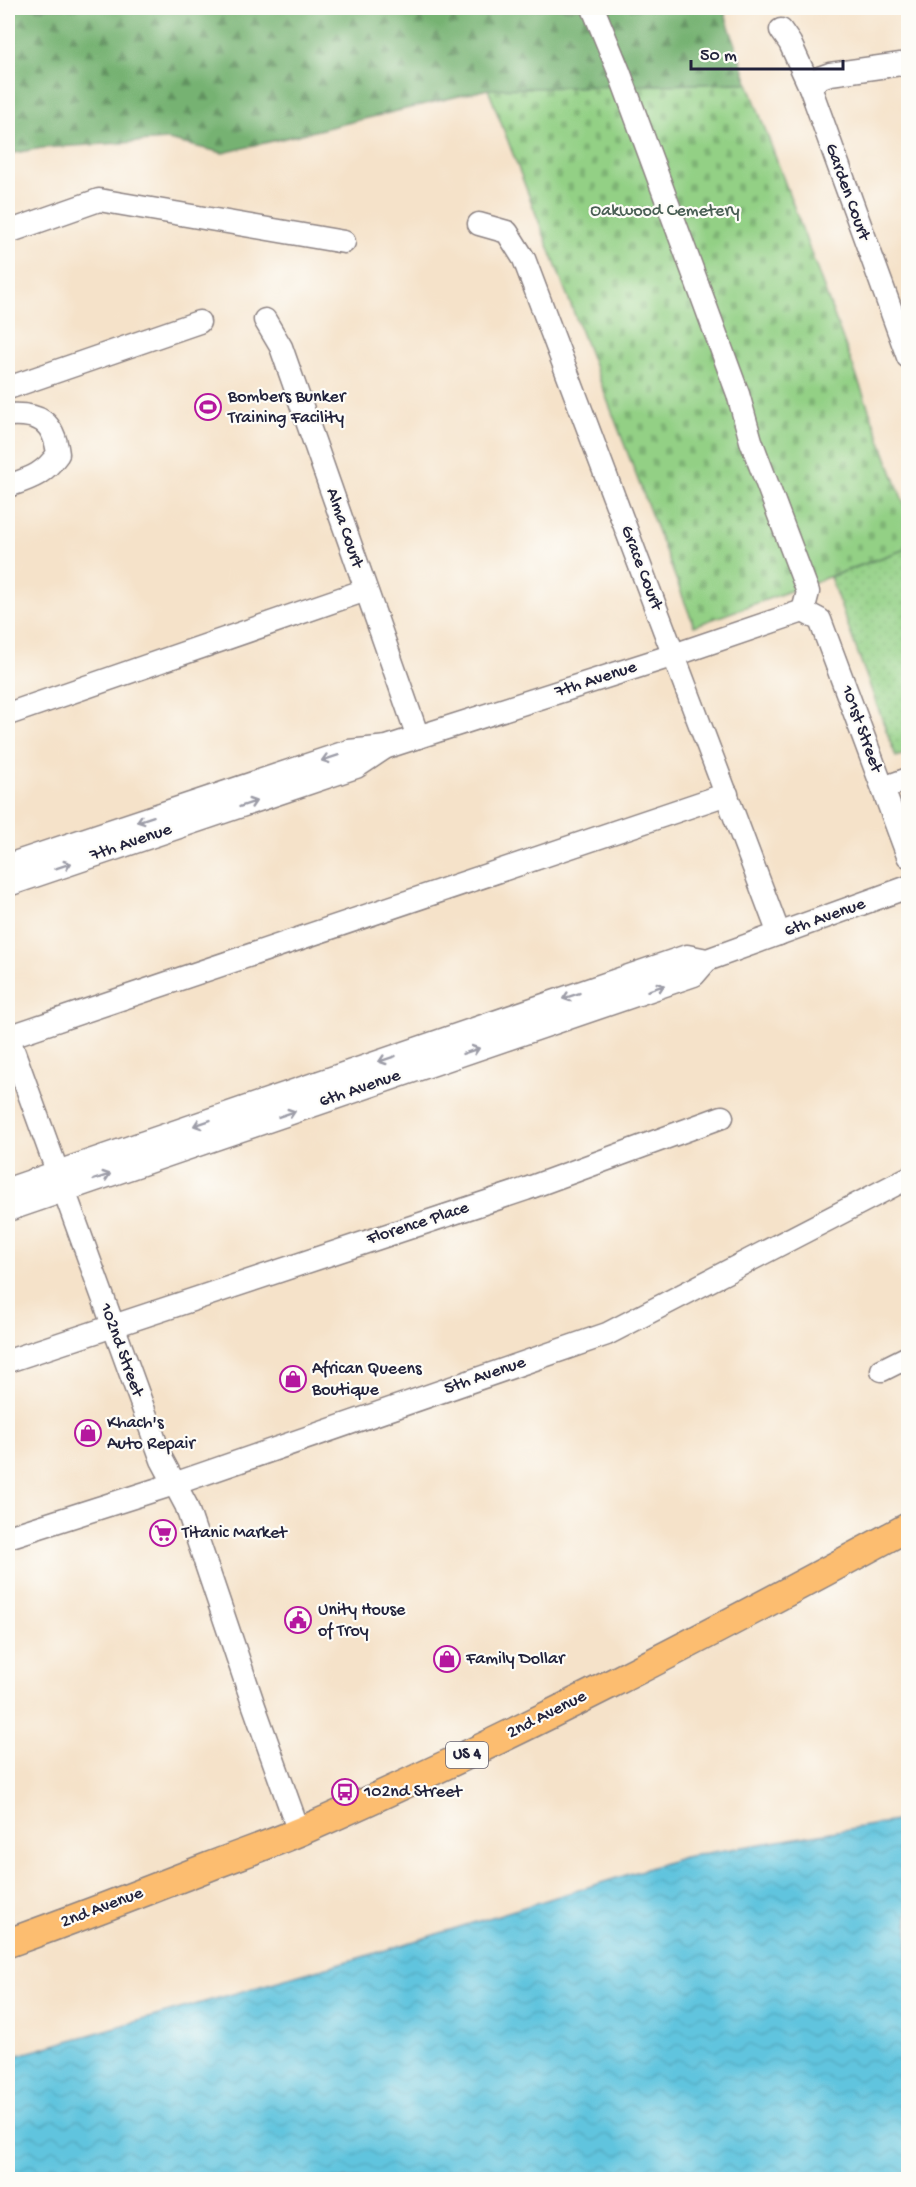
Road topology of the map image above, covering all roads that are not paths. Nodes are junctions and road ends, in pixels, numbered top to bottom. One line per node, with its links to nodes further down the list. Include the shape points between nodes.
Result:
1 (593, 8): 15 (street, via 808,592)
2 (781, 30): 4 (street, Garden Court)
3 (909, 63): 4 (street, via 830,74)
4 (810, 87): 10 (street, Garden Court)
5 (479, 224): 16 (street, Grace Court, via 507,232 524,259)
6 (8, 232): 7 (street, via 99,200)
7 (344, 242)
8 (265, 320): 14 (street, Alma Court, via 281,347)
9 (199, 322): 11 (street)
10 (909, 357)
11 (8, 388)
12 (8, 415): 13 (street, via 35,416 48,425 56,438 58,454 49,467 34,477)
13 (9, 479)
14 (366, 590): 17 (street); 18 (street, Alma Court)
15 (803, 611): 16 (street, 7th Avenue); 21 (street, 101st Street, via 820,620)
16 (674, 655): 18 (street, 7th Avenue); 22 (street, Grace Court)
17 (8, 714)
18 (418, 737): 19 (street, 7th Avenue)
19 (387, 747): 24 (street, 7th Avenue, one-way to 24, via 349,751); 25 (street, 7th Avenue, one-way to 19, via 356,767)
20 (909, 779): 21 (street)
21 (883, 788): 23 (street, 101st Street)
22 (727, 794): 27 (street, Grace Court); 28 (street)
23 (909, 856)
24 (8, 865)
25 (8, 885)
26 (909, 887): 27 (street, 6th Avenue)
27 (779, 934): 31 (street, 6th Avenue, via 707,960 687,956)
28 (8, 1037): 31 (street, 102nd Street)
29 (722, 1117): 34 (street, Florence Place, via 526,1189)
30 (909, 1178): 38 (street, 5th Avenue, via 606,1334)
31 (59, 1182): 32 (street, 6th Avenue); 33 (street, 6th Avenue); 34 (street, 102nd Street)
32 (8, 1189)
33 (8, 1210)
34 (113, 1326): 36 (street, Florence Place); 38 (street, 102nd Street)
35 (909, 1357): 37 (street)
36 (8, 1361)
37 (882, 1371)
38 (174, 1484): 40 (street, 5th Avenue); 41 (street, 102nd Street, via 186,1504)
39 (909, 1527): 41 (main road, 2nd Avenue / US 4, via 526,1726)
40 (8, 1537)
41 (299, 1832): 42 (main road, 2nd Avenue / US 4)
42 (8, 1943)

